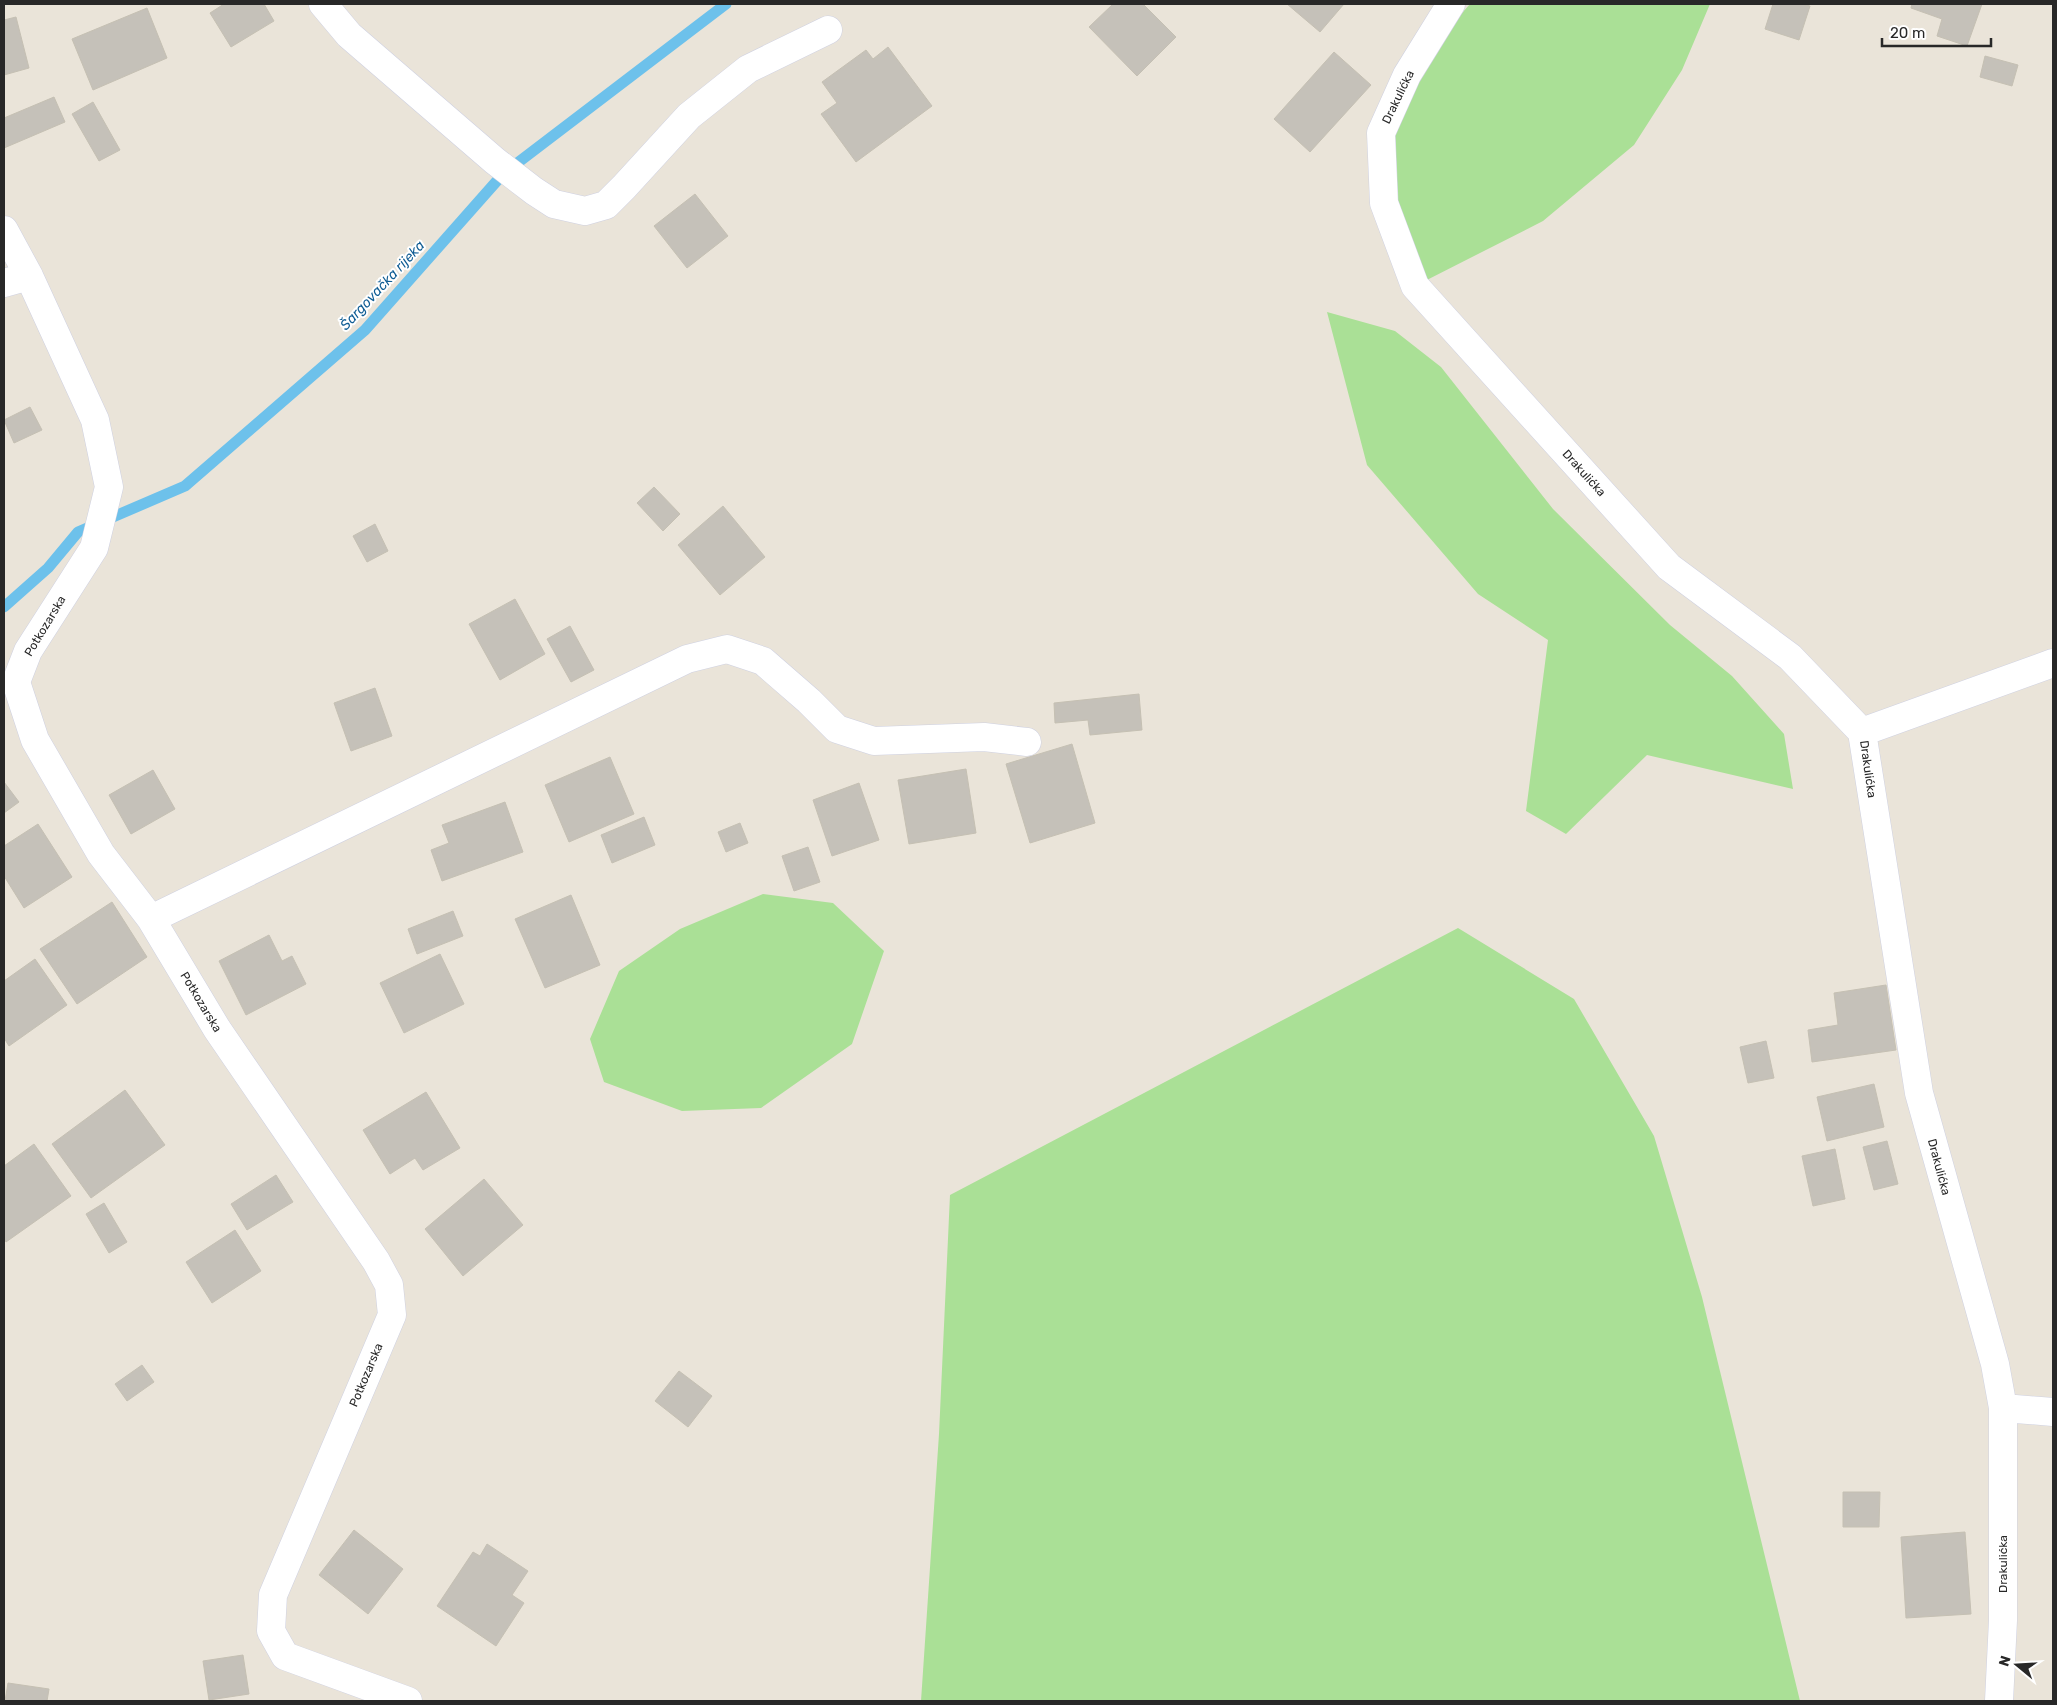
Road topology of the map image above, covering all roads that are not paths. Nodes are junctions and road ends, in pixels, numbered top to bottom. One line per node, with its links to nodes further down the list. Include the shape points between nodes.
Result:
1 (324, 4): 3 (street, via 349,34 495,161 554,204 585,211 606,205 689,116 748,68)
2 (1451, 4): 7 (street, Drakulićka, via 1407,76 1381,133 1384,202 1415,286 1669,567 1790,657)
3 (828, 30)
4 (4, 230): 5 (street, Potkozarska)
5 (16, 279): 9 (street, Potkozarska, via 95,420 109,488 94,548 28,651 16,682 34,740 101,854)
6 (2053, 663): 7 (street)
7 (1862, 732): 10 (street, Drakulićka, via 1919,1093 1995,1364)
8 (1028, 742): 9 (street, via 984,737 874,741 838,729 763,661 727,648 687,659)
9 (152, 919): 12 (street, Potkozarska, via 217,1029 389,1284 392,1315 273,1595 271,1631 285,1656)
10 (2003, 1408): 11 (street); 13 (street, Drakulićka, via 2003,1620)
11 (2053, 1412)
12 (408, 1701)
13 (1999, 1701)

